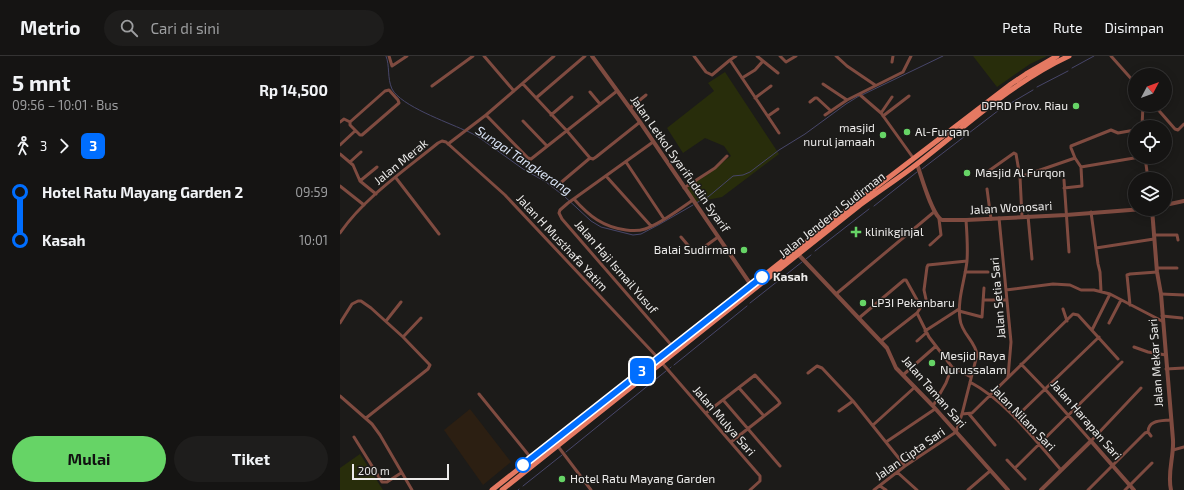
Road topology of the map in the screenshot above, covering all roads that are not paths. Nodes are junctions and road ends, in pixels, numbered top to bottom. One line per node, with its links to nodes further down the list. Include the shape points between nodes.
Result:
1 (388, 56): 2 (street, via 393,66)
2 (407, 56)
3 (473, 56): 28 (street)
4 (484, 56): 30 (street)
5 (554, 56): 25 (street, Jalan Merak)
6 (585, 56): 38 (street)
7 (592, 56): 31 (street, Jalan Letkol Syarifuddin Syarif)
8 (736, 56): 19 (street)
9 (757, 56): 20 (street)
10 (780, 56): 11 (street, via 786,62)
11 (796, 56)
12 (836, 56): 27 (street)
13 (894, 56): 21 (street)
14 (911, 56): 27 (street, via 903,72)
15 (1056, 56): 73 (main road, Jalan Jenderal Sudirman, via 1007,87)
16 (1069, 56): 73 (main road, Jalan Jenderal Sudirman, via 1029,78)
17 (1111, 56): 23 (street)
18 (696, 57): 19 (street, via 706,72 712,75)
19 (730, 60): 24 (street)
20 (763, 61): 22 (street); 24 (street)
21 (892, 62)
22 (778, 73)
23 (1128, 75)
24 (742, 78): 39 (street)
25 (523, 84): 30 (street, Jalan Merak); 38 (street)
26 (823, 84): 40 (street)
27 (875, 85): 33 (street)
28 (432, 86)
29 (771, 86): 39 (street)
30 (514, 91): 49 (street, Jalan Merak)
31 (618, 91): 42 (street); 43 (street, Jalan Letkol Syarifuddin Syarif)
32 (590, 92): 42 (street)
33 (859, 94): 40 (street); 48 (street)
34 (646, 95): 43 (street)
35 (909, 96): 48 (street)
36 (572, 97): 47 (street)
37 (892, 97): 48 (street)
38 (536, 98): 47 (street)
39 (755, 98): 51 (street)
40 (847, 100): 45 (street)
41 (810, 102): 45 (street, via 817,98)
42 (600, 104): 58 (street)
43 (630, 108): 55 (street, Jalan Letkol Syarifuddin Syarif)
44 (778, 109): 51 (street)
45 (831, 112): 50 (street)
46 (1160, 112): 56 (street, via 1175,129 1178,130)
47 (551, 114): 58 (street)
48 (882, 114): 73 (street)
49 (486, 115): 62 (street, Jalan Merak); 64 (street, via 529,159)
50 (825, 115)
51 (768, 116): 60 (street)
52 (523, 121): 64 (street)
53 (340, 122): 54 (street, via 344,119)
54 (350, 122): 57 (street); 57 (street, via 386,90 398,100 397,105 362,135)
55 (640, 122): 61 (street, Jalan Letkol Syarifuddin Syarif); 68 (street, via 595,158)
56 (1184, 124)
57 (355, 131): 63 (street)
58 (566, 131): 64 (street); 68 (street)
59 (1128, 131): 69 (street, via 1118,133 1111,130 1072,146)
60 (779, 133)
61 (653, 142): 72 (street, Jalan Haji Ismail Yusuf); 84 (street, Jalan Letkol Syarifuddin Syarif)
62 (448, 144): 79 (street, Jalan Merak, via 440,142); 158 (street, Jalan H Musthafa Yatim, via 505,195)
63 (340, 145)
64 (547, 146)
65 (361, 152): 71 (street)
66 (340, 154): 71 (street)
67 (727, 156): 84 (street, via 715,168)
68 (590, 158): 82 (street)
69 (1075, 158): 75 (street); 78 (street)
70 (1128, 159): 75 (street)
71 (350, 162): 80 (street)
72 (626, 162): 77 (street, Jalan Haji Ismail Yusuf); 101 (street)
73 (915, 162): 94 (street); 115 (main road, Jalan Jenderal Sudirman); 122 (main road, Jalan Jenderal Sudirman, via 862,198)
74 (377, 167): 80 (street)
75 (1081, 167): 85 (street, Jalan Wonosari, via 1082,186)
76 (983, 175): 78 (street, via 1015,153)
77 (606, 176): 88 (street, Jalan Haji Ismail Yusuf); 105 (street)
78 (1020, 177): 99 (street)
79 (396, 178): 87 (street, Jalan Merak); 107 (street)
80 (360, 180): 87 (street)
81 (1064, 180): 85 (street)
82 (558, 184)
83 (340, 186): 92 (street)
84 (684, 188): 89 (street, Jalan Letkol Syarifuddin Syarif)
85 (1064, 188): 96 (street)
86 (987, 189): 103 (street)
87 (376, 194): 92 (street, Jalan Merak)
88 (573, 200): 105 (street, via 592,217 609,227 636,231); 153 (street, Jalan Haji Ismail Yusuf, via 560,210 560,216)
89 (693, 200): 101 (street); 110 (street, Jalan Letkol Syarifuddin Syarif)
90 (1184, 201): 91 (street)
91 (1172, 204)
92 (364, 205): 106 (street, Jalan Merak)
93 (1128, 210): 95 (street, Jalan Wonosari)
94 (934, 212): 102 (street); 126 (street)
95 (1091, 212): 96 (street, Jalan Wonosari); 113 (street)
96 (1066, 215): 97 (street, Jalan Wonosari); 114 (street)
97 (1028, 216): 99 (street, Jalan Wonosari); 116 (street)
98 (1152, 216): 109 (street, Jalan Mekar Sari)
99 (1022, 217): 100 (street, Jalan Wonosari)
100 (999, 218): 103 (street, Jalan Wonosari); 124 (street, Jalan Setia Sari)
101 (664, 219): 105 (street)
102 (939, 219): 104 (street, Jalan Wonosari); 112 (street, via 941,235)
103 (991, 219): 104 (street, Jalan Wonosari)
104 (966, 220): 117 (street)
105 (651, 226)
106 (340, 233)
107 (439, 234)
108 (681, 237): 110 (street, via 696,253)
109 (1154, 237): 111 (street, via 1177,235); 113 (street); 119 (street, Jalan Mekar Sari)
110 (718, 238): 122 (street, Jalan Letkol Syarifuddin Syarif)
111 (1178, 240)
112 (930, 245)
113 (1096, 248): 125 (street)
114 (1069, 252)
115 (798, 254): 126 (street, Jalan Taman Sari); 158 (main road, Jalan Jenderal Sudirman)
116 (1032, 259)
117 (967, 261): 120 (street); 135 (street, via 928,265 924,290 927,304)
118 (1177, 268): 119 (street)
119 (1157, 270): 128 (street, Jalan Mekar Sari); 134 (street, via 1127,275)
120 (965, 272): 121 (street); 137 (street)
121 (988, 272)
122 (751, 285): 153 (main road, Jalan Jenderal Sudirman)
123 (984, 288): 130 (street)
124 (1006, 290): 125 (street, via 1065,284 1083,291); 131 (street, Jalan Setia Sari)
125 (1101, 291): 127 (street)
126 (836, 294): 140 (street, Jalan Taman Sari)
127 (1110, 294): 132 (street); 147 (street)
128 (1161, 294): 129 (street); 142 (street, Jalan Mekar Sari)
129 (1184, 295)
130 (983, 300): 131 (street); 137 (street, via 982,317)
131 (1006, 300): 167 (street, Jalan Setia Sari, via 1011,342)
132 (1121, 300): 134 (street); 145 (street)
133 (401, 302): 143 (street)
134 (1130, 305): 142 (street)
135 (920, 307): 138 (street); 140 (street, via 904,280)
136 (1063, 309): 144 (street)
137 (959, 310): 148 (street); 166 (street, via 962,328 978,354)
138 (917, 313): 148 (street); 151 (street)
139 (421, 318): 149 (street)
140 (859, 318): 151 (street, Jalan Taman Sari)
141 (1182, 318): 142 (street)
142 (1162, 319): 156 (street, Jalan Mekar Sari)
143 (386, 321): 146 (street, via 358,301 349,307); 149 (street)
144 (1067, 321): 147 (street, via 1073,314 1078,314); 160 (street)
145 (1109, 322)
146 (340, 323)
147 (1092, 330): 150 (street)
148 (926, 332): 152 (street); 154 (street)
149 (403, 337): 187 (street, via 430,366)
150 (1099, 337): 157 (street); 173 (street)
151 (881, 341): 165 (street, Jalan Taman Sari, via 896,368)
152 (918, 341)
153 (673, 346): 158 (main road, Jalan Jenderal Sudirman)
154 (936, 346): 161 (street); 165 (street)
155 (1134, 347): 156 (street)
156 (1166, 355): 163 (street, Jalan Mekar Sari)
157 (1118, 359)
158 (661, 361): 169 (main road, Jalan Jenderal Sudirman); 174 (main road, Jalan Jenderal Sudirman); 182 (street, Jalan Mulya Sari)
159 (1122, 362): 185 (street)
160 (1022, 364): 167 (street); 173 (street, Jalan Harapan Sari)
161 (952, 367): 166 (street); 180 (street)
162 (1184, 368): 163 (street)
163 (1166, 369): 189 (street, Jalan Mekar Sari)
164 (808, 372): 179 (street, via 817,366 822,368)
165 (903, 375): 170 (street, Jalan Taman Sari)
166 (971, 377): 168 (street)
167 (1008, 377): 176 (street)
168 (970, 382): 176 (street, Jalan Nilam Sari); 183 (street)
169 (621, 387): 174 (main road); 204 (main road, Jalan Jenderal Sudirman)
170 (915, 387): 180 (street, Jalan Taman Sari); 190 (street)
171 (739, 388): 178 (street); 186 (street); 186 (street, via 754,375 778,400 780,403)
172 (1141, 388): 196 (street)
173 (1045, 389): 185 (street, Jalan Harapan Sari); 188 (street)
174 (625, 392): 200 (main road, Jalan Jenderal Sudirman)
175 (479, 394): 204 (street)
176 (990, 394): 184 (street); 188 (street, Jalan Nilam Sari)
177 (340, 396): 187 (street)
178 (724, 401): 182 (street); 191 (street)
179 (853, 401): 181 (street); 190 (street)
180 (934, 408): 192 (street, Jalan Taman Sari); 198 (street)
181 (839, 410)
182 (706, 413): 197 (street, Jalan Mulya Sari)
183 (962, 414): 184 (street); 192 (street)
184 (969, 414): 201 (street)
185 (1068, 415): 196 (street, Jalan Harapan Sari); 199 (street)
186 (764, 416): 191 (street)
187 (366, 418): 214 (street, via 380,435)
188 (1015, 418): 199 (street, Jalan Nilam Sari)
189 (1170, 420): 193 (street, via 1151,424); 203 (street, Jalan Mekar Sari)
190 (872, 425): 198 (street)
191 (748, 429): 197 (street); 207 (street)
192 (956, 432): 208 (street, Jalan Cipta Sari); 212 (street, Jalan Taman Sari)
193 (1148, 432): 194 (street); 209 (street, via 1144,433)
194 (1150, 436)
195 (354, 437): 214 (street, via 382,482 387,482)
196 (1091, 441): 209 (street, Jalan Harapan Sari); 211 (street)
197 (731, 442): 222 (street, Jalan Mulya Sari, via 760,478 760,482)
198 (886, 442): 208 (street)
199 (1038, 444): 210 (street); 211 (street, Jalan Nilam Sari)
200 (557, 445): 220 (main road, Jalan Jenderal Sudirman); 221 (street)
201 (995, 445)
202 (1184, 447): 203 (street)
203 (1173, 450): 232 (street, Jalan Mekar Sari, via 1169,481)
204 (531, 458): 219 (main road, Jalan Jenderal Sudirman)
205 (1007, 460): 210 (street)
206 (1152, 463): 217 (street)
207 (780, 466)
208 (905, 466): 213 (street, Jalan Cipta Sari)
209 (1113, 466): 217 (street, Jalan Harapan Sari); 229 (street)
210 (1015, 468): 215 (street)
211 (1060, 470): 228 (street)
212 (990, 471): 226 (street); 227 (street, Jalan Taman Sari)
213 (897, 472): 216 (street, Jalan Cipta Sari); 225 (street)
214 (401, 473): 218 (street)
215 (1025, 479)
216 (880, 486): 223 (street, Jalan Cipta Sari); 224 (street)
217 (1130, 486): 230 (street); 231 (street, Jalan Harapan Sari)
218 (412, 490)
219 (492, 490)
220 (502, 490)
221 (591, 490)
222 (750, 490)
223 (874, 490)
224 (886, 490)
225 (917, 490)
226 (968, 490)
227 (1008, 490)
228 (1041, 490)
229 (1088, 490)
230 (1126, 490)
231 (1134, 490)
232 (1171, 490)

